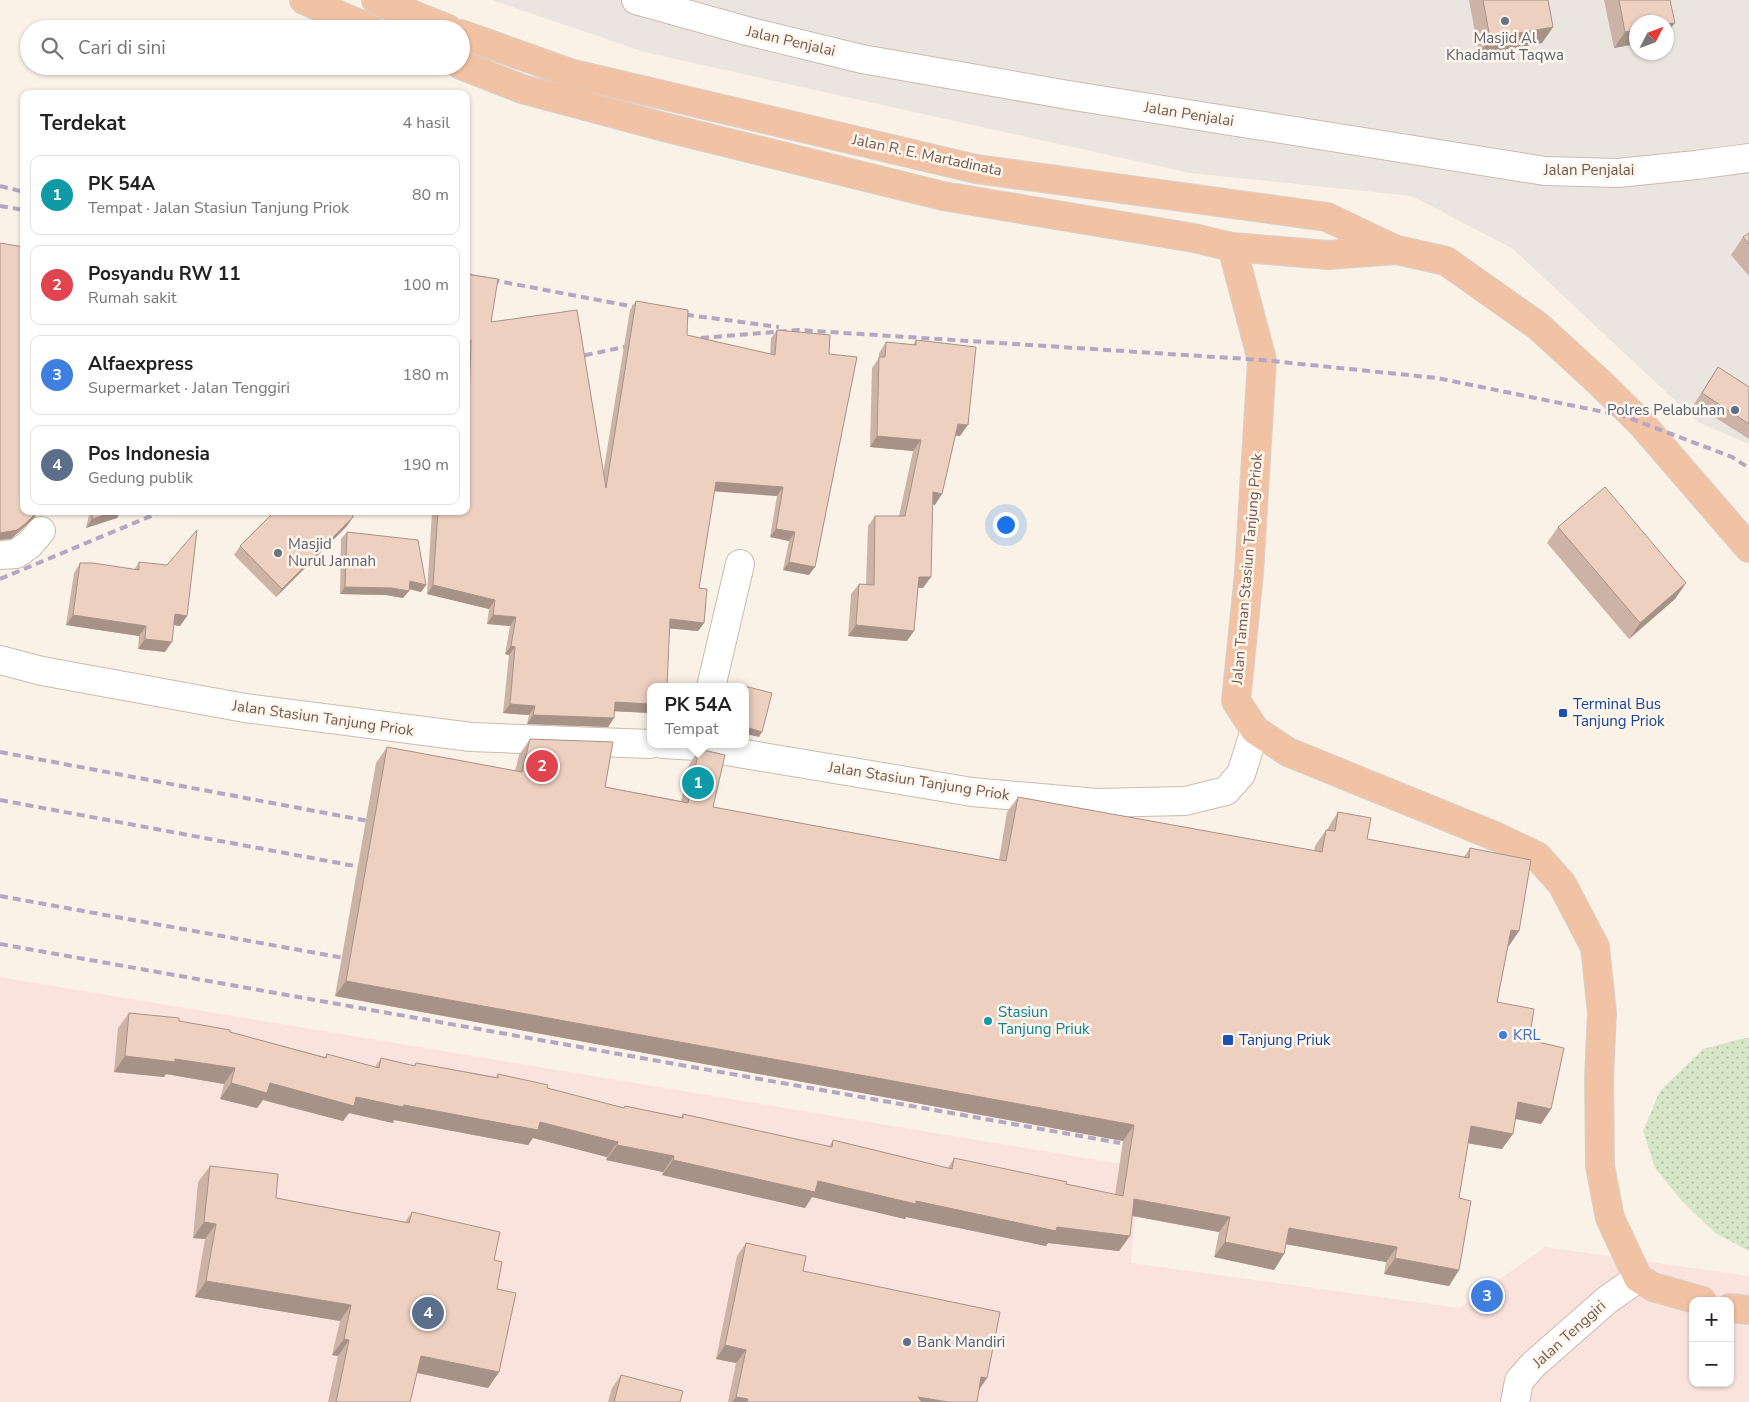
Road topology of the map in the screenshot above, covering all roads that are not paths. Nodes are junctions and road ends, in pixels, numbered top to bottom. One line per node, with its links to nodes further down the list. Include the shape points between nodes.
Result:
1 (304, 0): 4 (highway)
2 (376, 0): 5 (highway)
3 (636, 0): 8 (street, Jalan Penjalai, via 862,58 1068,95 1545,171 1618,173)
4 (350, 20)
5 (426, 20)
6 (470, 37): 10 (highway, Jalan R. E. Martadinata, via 570,73 976,169 1327,217)
7 (470, 69): 9 (highway, via 522,89 943,196)
8 (1749, 158)
9 (1232, 246): 10 (highway, via 1328,255); 17 (highway, Jalan Taman Stasiun Tanjung Priok, via 1262,360 1249,573 1236,701)
10 (1397, 250): 12 (highway, via 1446,261 1538,326 1641,423)
11 (42, 531): 13 (street, via 16,554)
12 (1749, 548)
13 (0, 555)
14 (740, 564): 16 (street)
15 (0, 660): 18 (street, Jalan Stasiun Tanjung Priok, via 42,671 245,708 471,737)
16 (712, 683)
17 (1255, 730): 19 (street, Jalan Stasiun Tanjung Priok, via 1241,774 1226,791 1185,801 1097,803 972,792); 20 (highway, Jalan Taman Stasiun Tanjung Priok, via 1288,752 1537,856 1562,884 1595,947 1602,1013 1600,1166 1610,1218)
18 (647, 744)
19 (715, 748)
20 (1638, 1278): 21 (highway, via 1653,1287); 24 (street, Jalan Tenggiri, via 1607,1300 1533,1365 1519,1381)
21 (1689, 1297)
22 (1734, 1308): 23 (highway)
23 (1749, 1310)
24 (1515, 1402)

